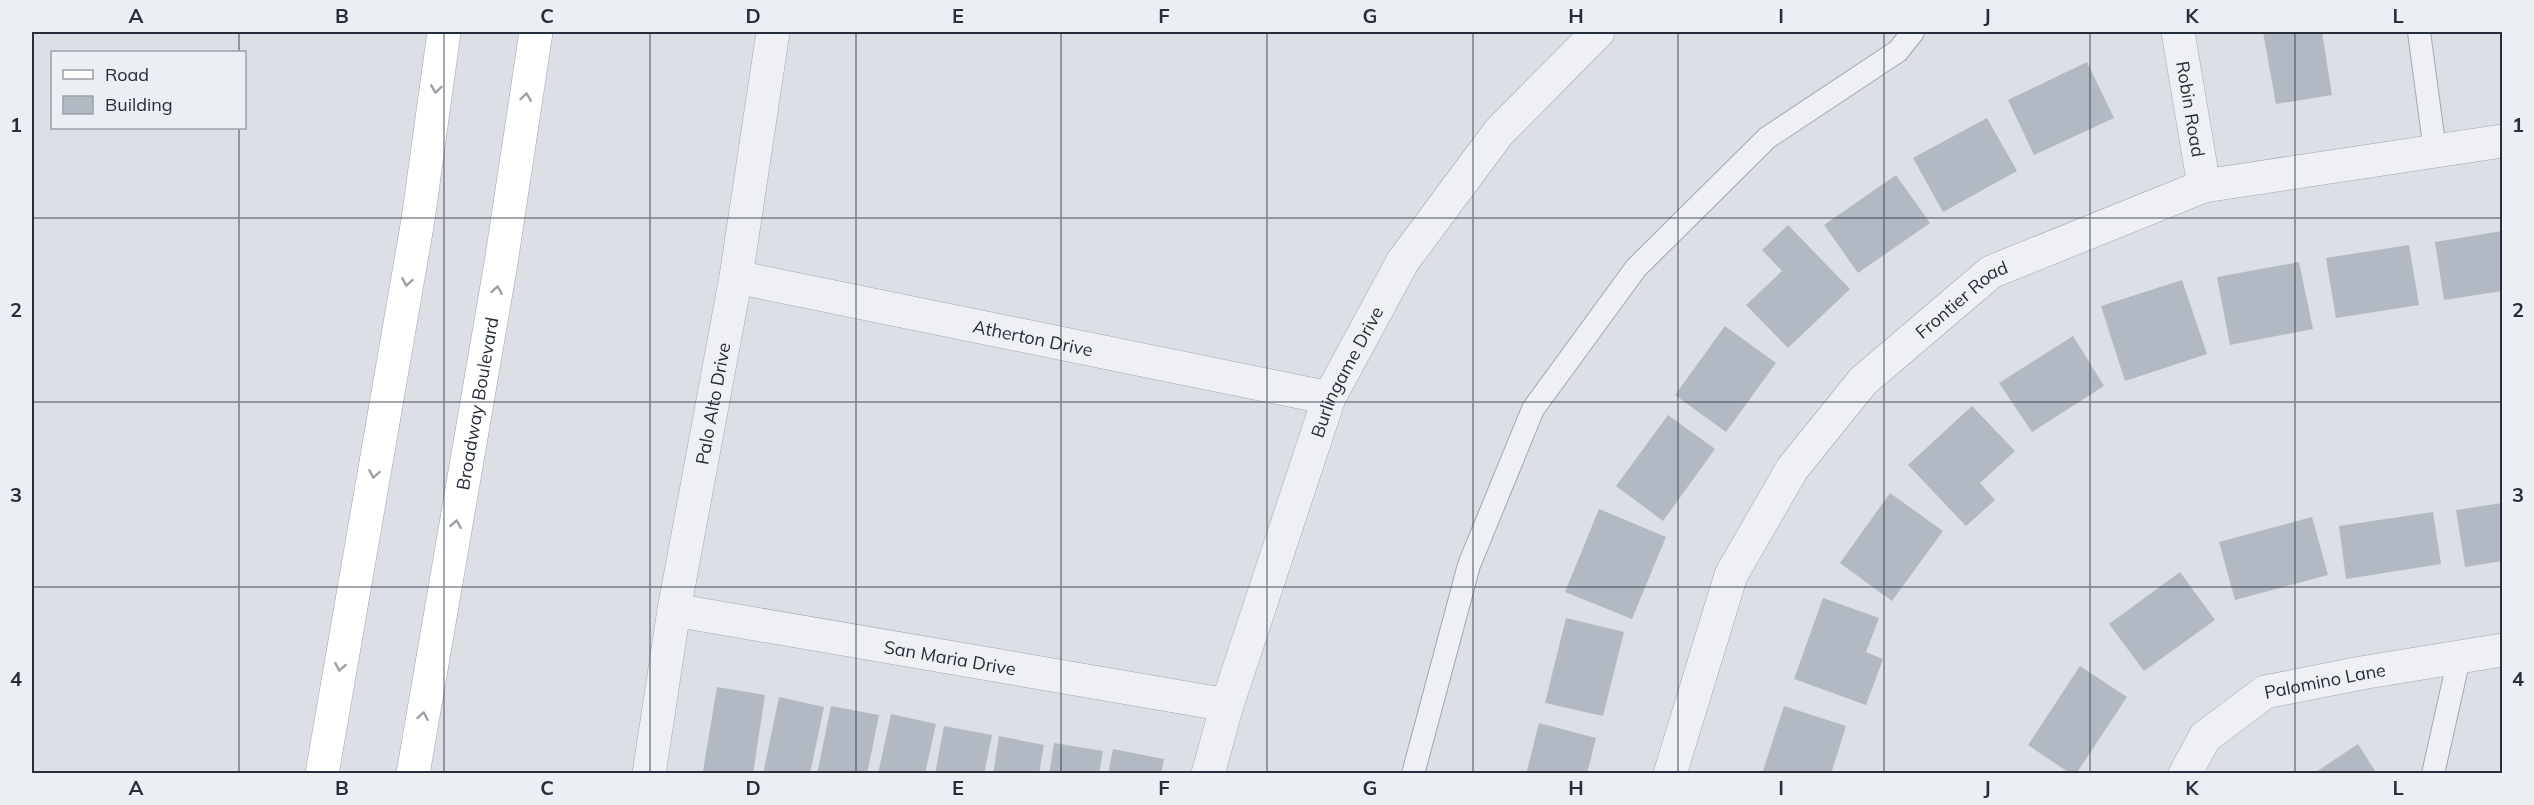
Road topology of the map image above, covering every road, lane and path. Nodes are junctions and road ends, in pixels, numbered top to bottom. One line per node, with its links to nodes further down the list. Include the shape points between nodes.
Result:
1 (444, 32): 17 (main road, one-way to 17, via 417,220)
2 (536, 32): 18 (main road, Broadway Boulevard, one-way to 2, via 501,263)
3 (773, 32): 11 (street, Palo Alto Drive)
4 (1598, 32): 12 (street, Burlingame Drive, via 1499,132 1403,261)
5 (1913, 32): 21 (lane, via 1898,51 1767,138 1734,170 1636,268 1533,409 1469,565)
6 (2178, 32): 10 (street, Robin Road)
7 (2419, 32): 9 (lane)
8 (2502, 141): 9 (street, Frontier Road)
9 (2435, 151): 10 (street, Frontier Road)
10 (2204, 186): 22 (street, Frontier Road, via 1990,272 1863,381 1792,470 1731,575)
11 (736, 277): 12 (street, Atherton Drive); 13 (street, Palo Alto Drive)
12 (1329, 398): 16 (street, Burlingame Drive)
13 (674, 610): 16 (street, San Maria Drive); 19 (street, Palo Alto Drive)
14 (2502, 650): 15 (street, Palomino Lane)
15 (2459, 658): 23 (street, Palomino Lane, via 2265,692 2205,737); 24 (lane)
16 (1227, 705): 20 (street, Burlingame Drive)
17 (322, 774)
18 (413, 774)
19 (649, 774)
20 (1208, 774)
21 (1413, 774)
22 (1670, 774)
23 (2185, 774)
24 (2433, 774)

